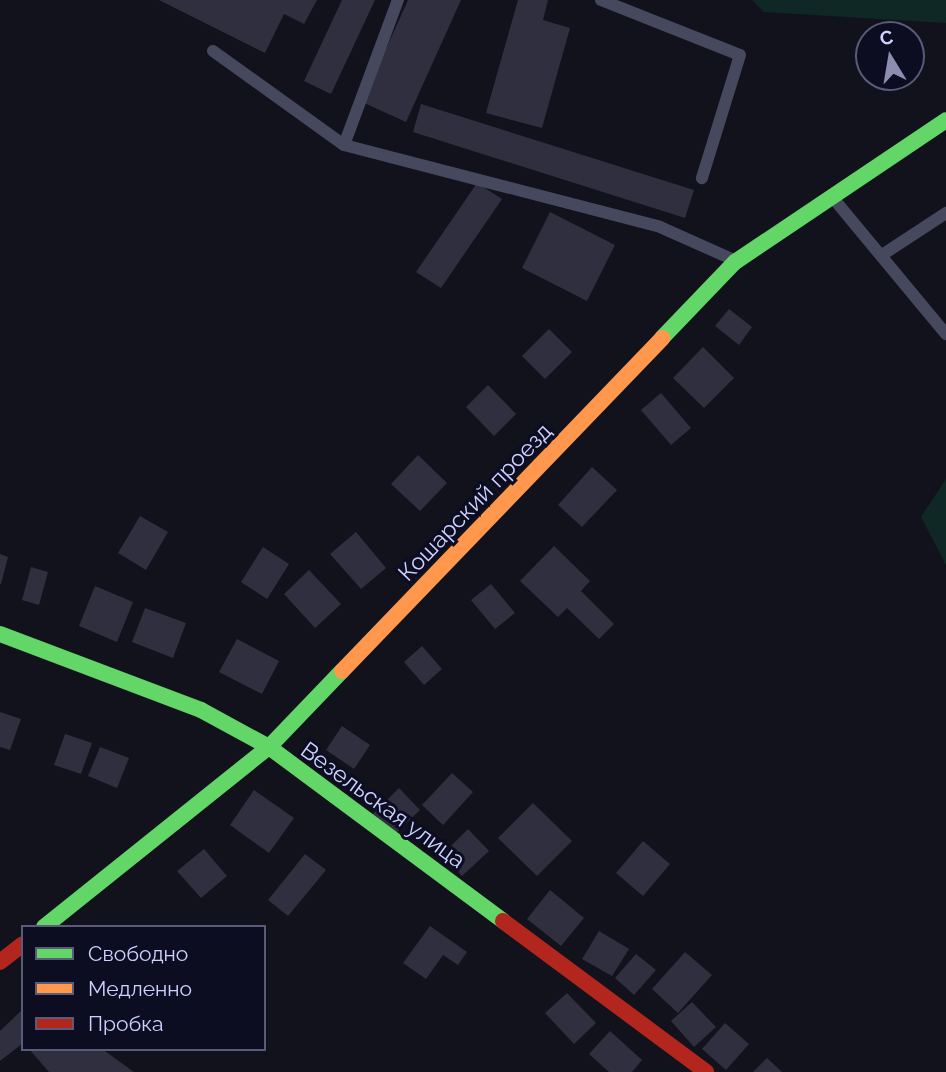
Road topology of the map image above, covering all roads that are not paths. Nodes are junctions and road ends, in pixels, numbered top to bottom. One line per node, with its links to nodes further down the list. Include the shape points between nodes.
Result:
1 (398, 0): 5 (lane)
2 (601, 0): 6 (lane, via 740,55)
3 (213, 51): 5 (lane)
4 (946, 120): 7 (street, Кошарский проезд)
5 (344, 145): 10 (lane, via 660,227)
6 (702, 178)
7 (833, 198): 9 (lane); 10 (street, Кошарский проезд)
8 (946, 213): 9 (lane)
9 (882, 255): 11 (lane)
10 (735, 262): 13 (street, Кошарский проезд)
11 (946, 334)
12 (0, 634): 13 (street, Везельская улица, via 201,710)
13 (269, 747): 14 (street, Кошарский проезд); 17 (street, Везельская улица)
14 (46, 925)
15 (21, 946): 16 (street)
16 (0, 962)
17 (706, 1072)

